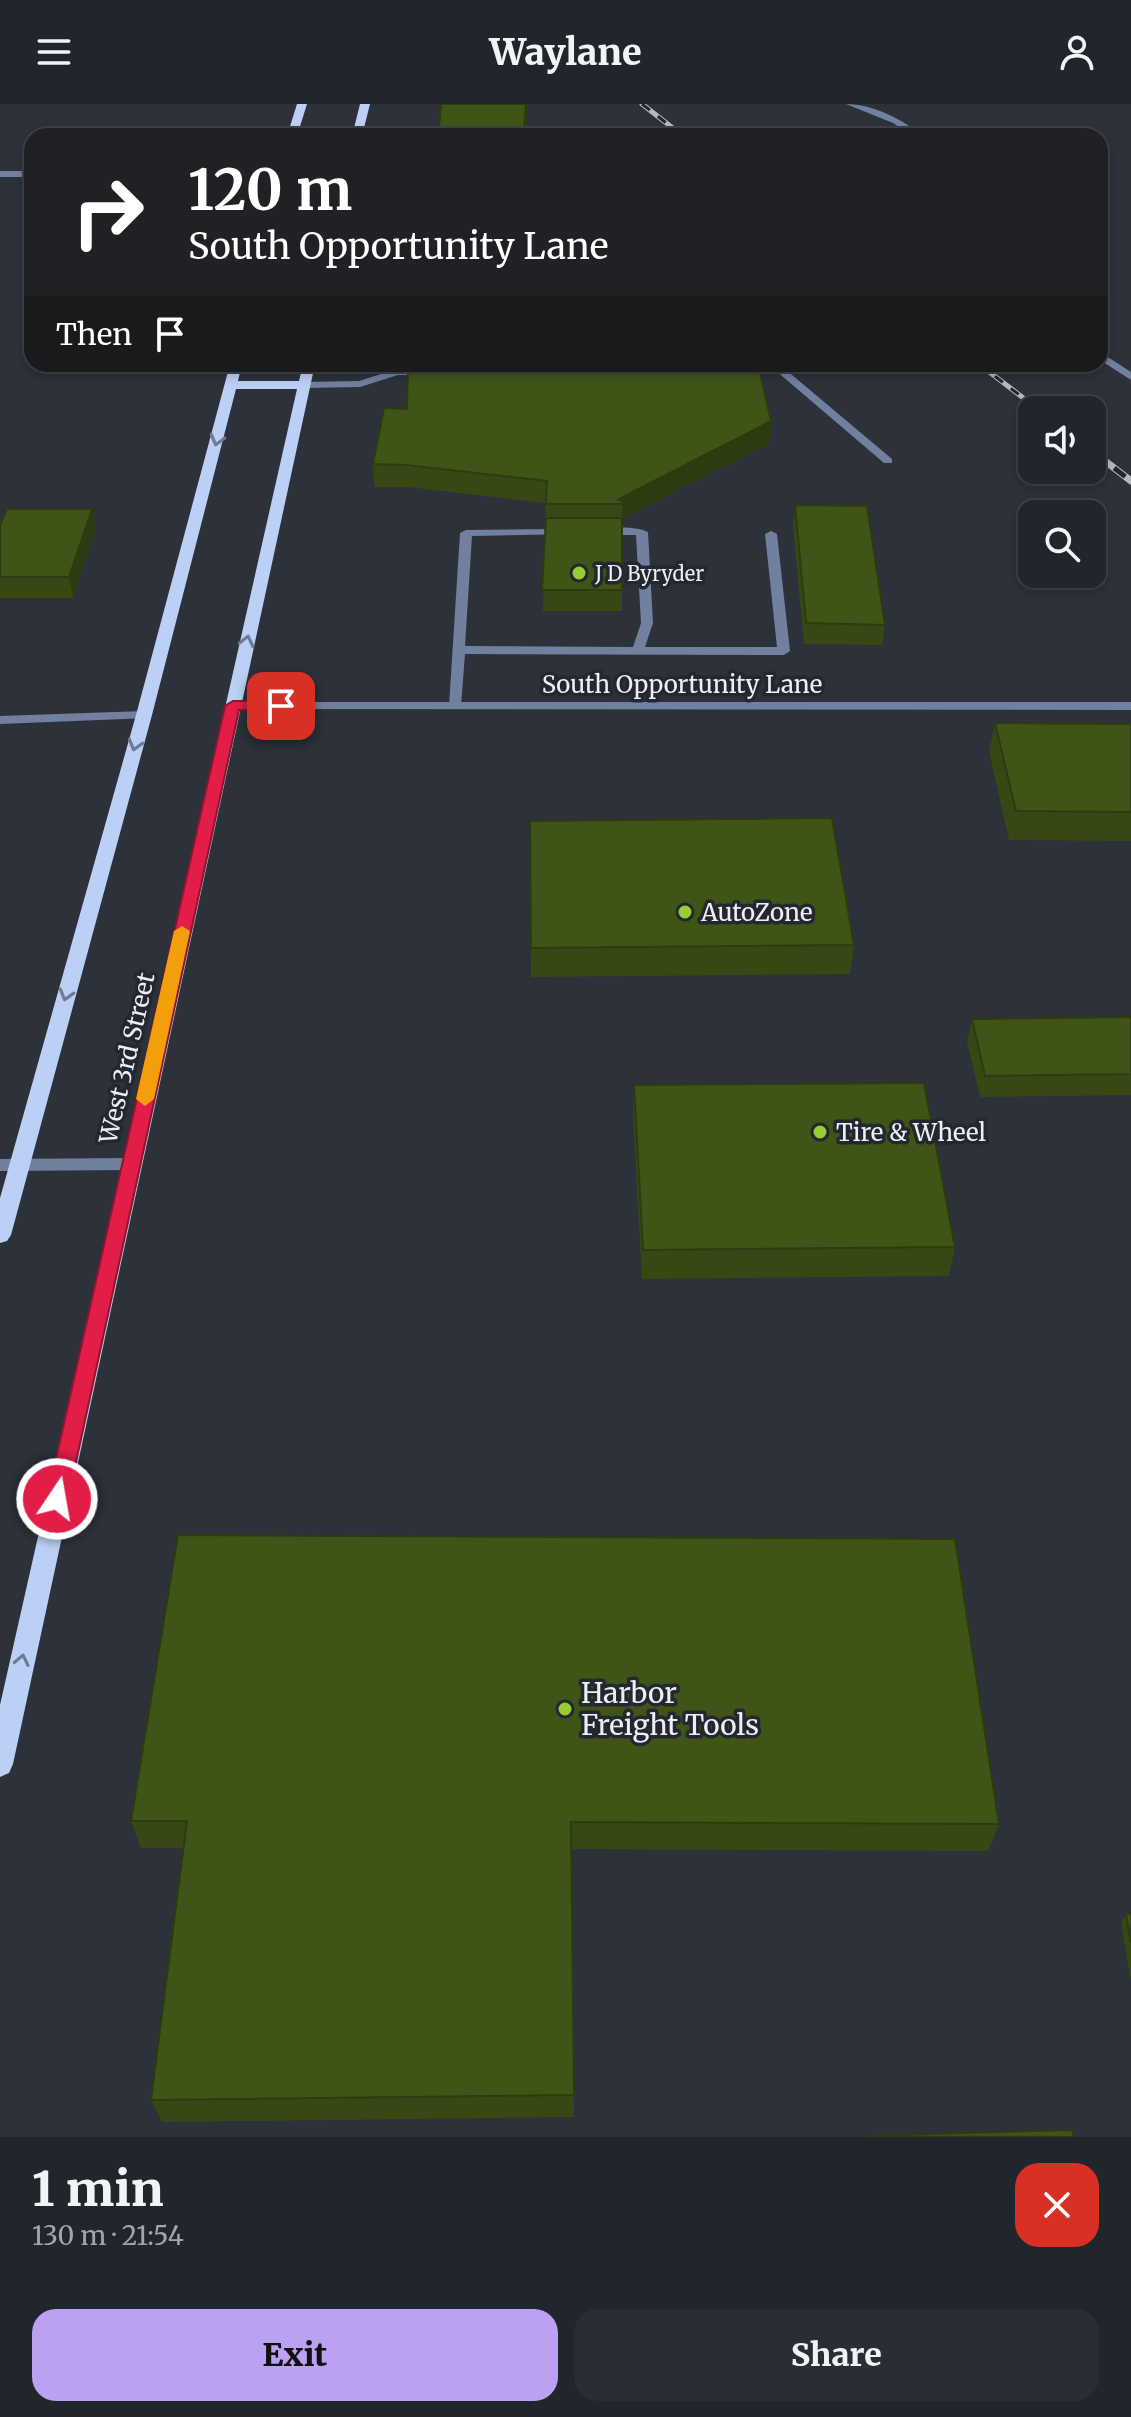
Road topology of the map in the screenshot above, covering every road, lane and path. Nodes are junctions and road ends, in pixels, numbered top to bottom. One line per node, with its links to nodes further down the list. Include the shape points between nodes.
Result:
1 (302, 104): 4 (main road)
2 (365, 104): 5 (main road)
3 (850, 104): 6 (street)
4 (294, 128)
5 (359, 128)
6 (906, 128)
7 (0, 174): 8 (street)
8 (24, 174)
9 (1108, 361): 14 (street)
10 (234, 372): 15 (main road)
11 (307, 372): 16 (main road, West 3rd Street)
12 (397, 372): 16 (street, via 360,384)
13 (782, 372): 17 (street)
14 (1131, 377)
15 (231, 385): 16 (main road); 24 (main road, one-way to 24)
16 (304, 385): 21 (main road, West 3rd Street, one-way to 16)
17 (888, 461)
18 (771, 534): 20 (street, via 784,651)
19 (459, 650): 20 (street); 20 (street, via 466,533 642,532 647,623); 22 (street)
20 (638, 651)
21 (233, 706): 22 (street, South Opportunity Lane); 26 (main road, West 3rd Street)
22 (455, 706): 23 (street, South Opportunity Lane)
23 (1131, 706)
24 (144, 715): 25 (street); 28 (main road, one-way to 28)
25 (0, 720)
26 (130, 1164): 28 (street); 30 (main road, West 3rd Street, one-way to 26)
27 (0, 1165): 28 (street)
28 (19, 1165): 29 (main road)
29 (0, 1235)
30 (0, 1764)

